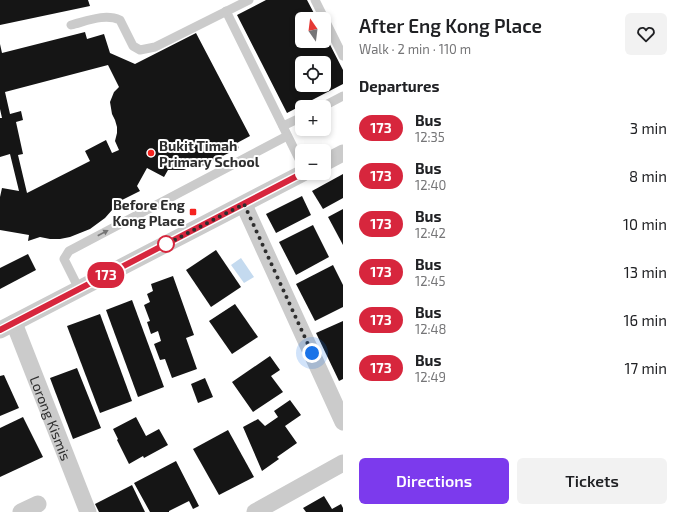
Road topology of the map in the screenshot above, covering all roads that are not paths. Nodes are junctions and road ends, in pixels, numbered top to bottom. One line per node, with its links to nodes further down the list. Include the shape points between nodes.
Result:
1 (249, 0): 3 (lane)
2 (315, 0): 5 (lane)
3 (226, 11): 4 (lane, via 156,47 140,50 133,46 120,20 113,16); 9 (lane)
4 (71, 25)
5 (343, 56)
6 (343, 96): 7 (lane)
7 (331, 102)
8 (295, 120): 9 (lane)
9 (283, 126): 10 (lane)
10 (287, 136): 11 (lane); 16 (lane, one-way to 10, via 64,259 69,251)
11 (295, 151)
12 (343, 153): 13 (street)
13 (331, 159)
14 (295, 177): 15 (street, Lorong Kismis)
15 (244, 204): 16 (street, Lorong Kismis); 18 (street)
16 (79, 289): 17 (street, Lorong Kismis)
17 (7, 326): 22 (street, Lorong Kismis)
18 (343, 422)
19 (343, 463): 23 (street)
20 (38, 504): 21 (street)
21 (21, 512)
22 (88, 512)
23 (255, 512)

